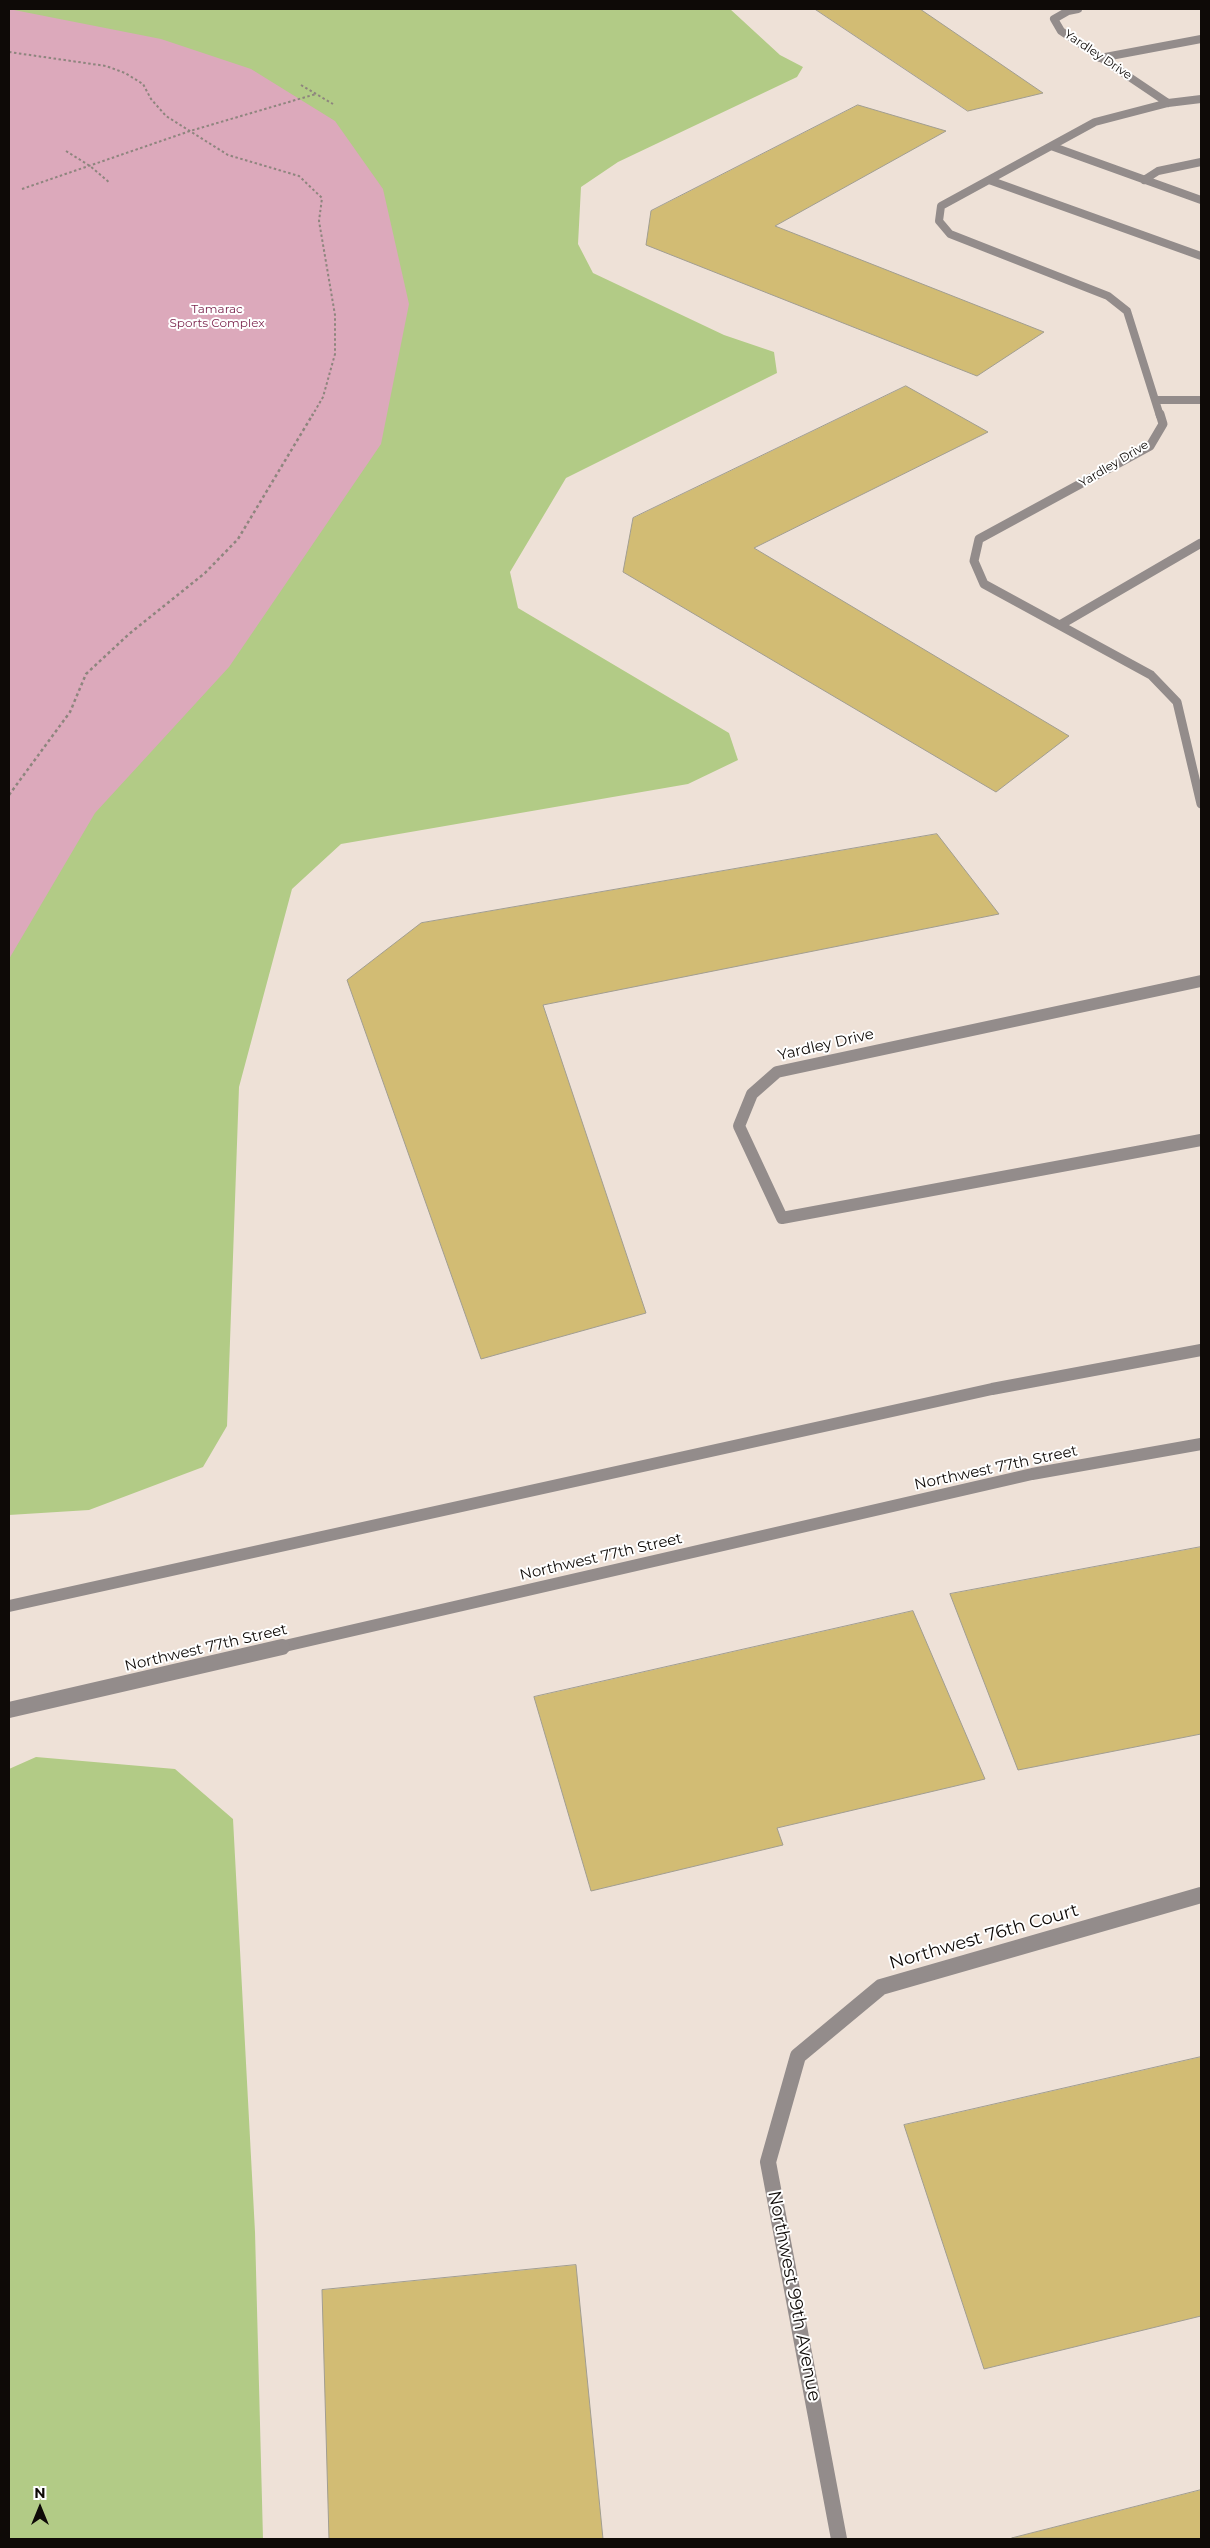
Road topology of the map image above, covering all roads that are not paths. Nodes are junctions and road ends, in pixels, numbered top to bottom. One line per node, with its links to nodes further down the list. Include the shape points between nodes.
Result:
1 (1078, 9): 3 (street, Yardley Drive, via 1068,10 1054,19 1061,31)
2 (1201, 40): 3 (street)
3 (1100, 58): 5 (street, Yardley Drive)
4 (1201, 99): 5 (street, Yardley Drive)
5 (1168, 103): 6 (street, Yardley Drive, via 1095,122)
6 (1051, 146): 8 (street, Yardley Drive); 9 (street)
7 (1201, 162): 9 (street, via 1158,172)
8 (988, 180): 11 (street); 12 (street, Yardley Drive, via 941,206 939,221 950,234 1108,296 1127,311)
9 (1144, 180): 10 (street)
10 (1201, 200)
11 (1201, 256)
12 (1156, 400): 13 (street); 15 (street, Yardley Drive, via 1163,424 1150,446 979,540 974,561 984,584)
13 (1201, 400)
14 (1201, 543): 15 (street)
15 (1060, 625): 16 (street, Yardley Drive, via 1151,674 1177,702)
16 (1201, 804)
17 (1201, 982): 18 (street, Yardley Drive, via 777,1072 752,1094 739,1126 782,1218)
18 (1201, 1140)
19 (1201, 1350): 21 (street, via 992,1389)
20 (1201, 1444): 22 (street, Northwest 77th Street, via 1032,1474)
21 (9, 1606)
22 (9, 1710)
23 (1201, 1895): 24 (street, Northwest 76th Court, via 881,1987)
24 (798, 2056): 25 (street, Northwest 99th Avenue, via 768,2162)
25 (839, 2539)

